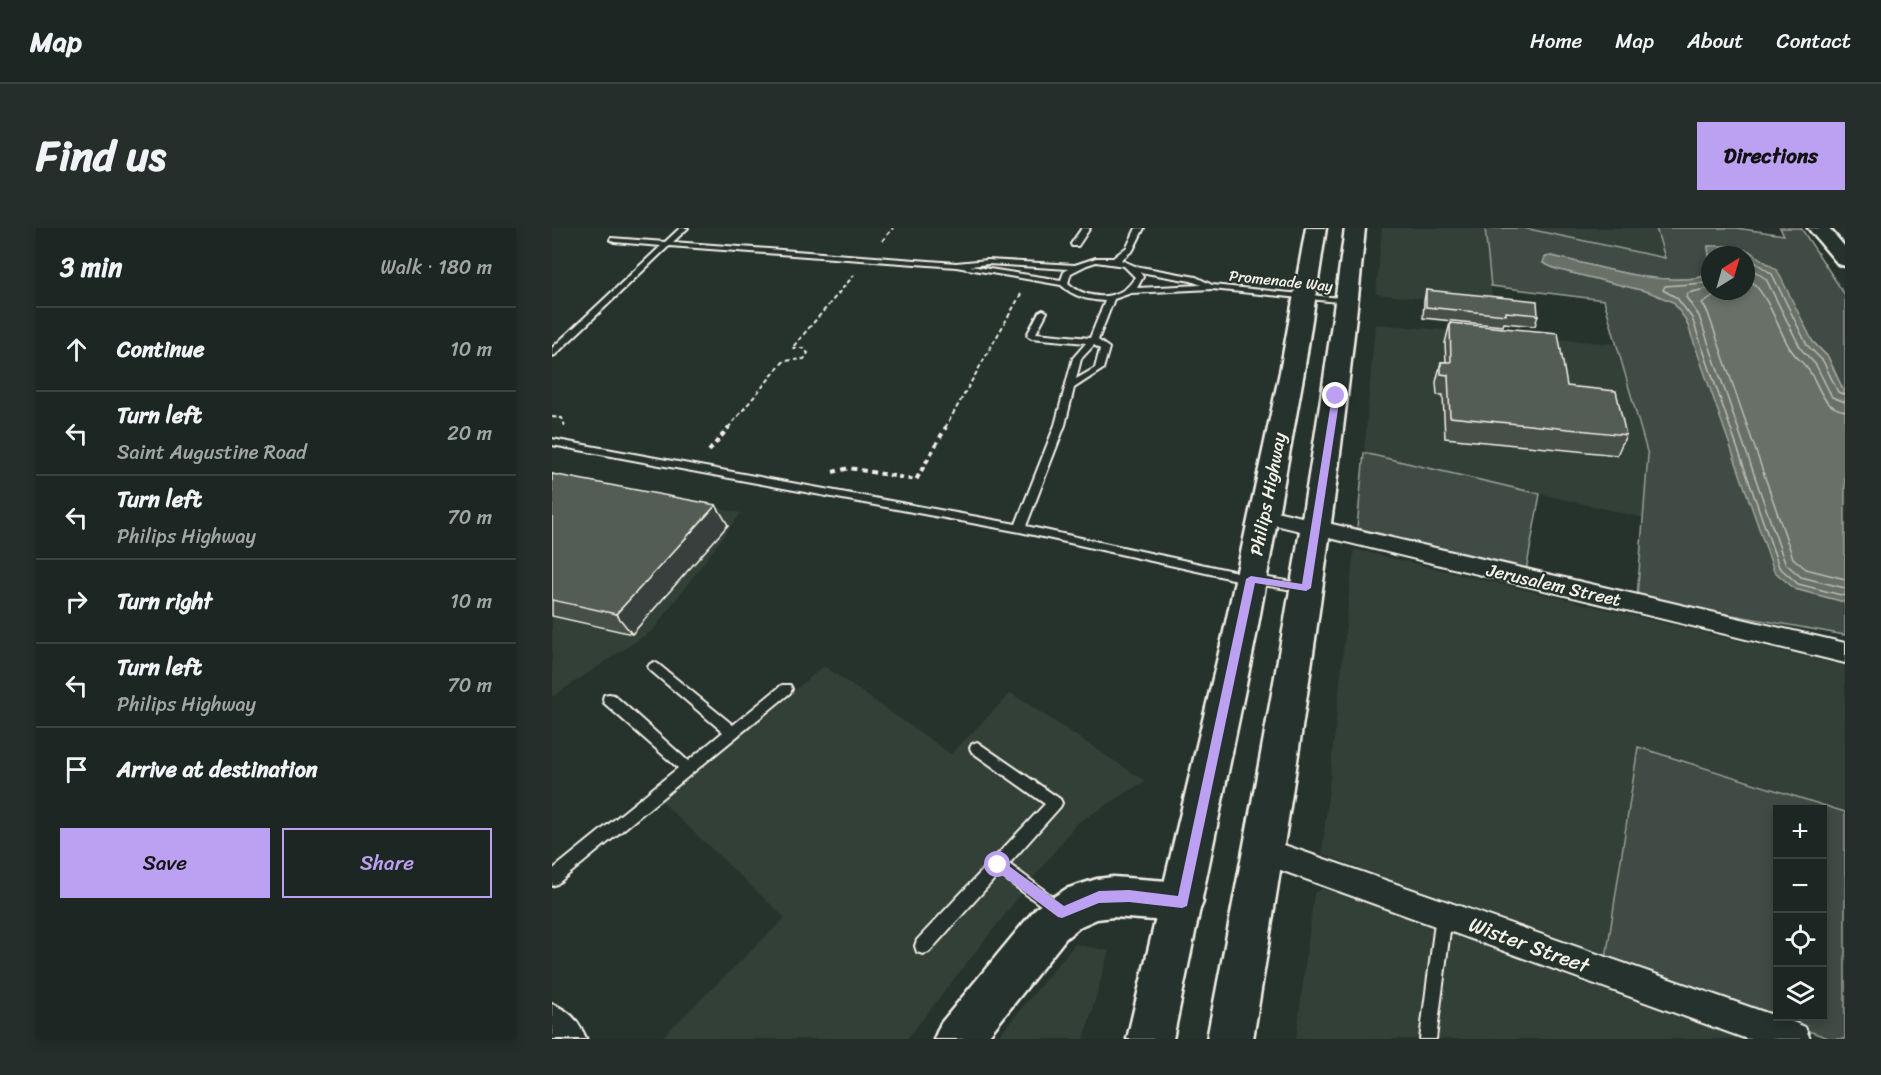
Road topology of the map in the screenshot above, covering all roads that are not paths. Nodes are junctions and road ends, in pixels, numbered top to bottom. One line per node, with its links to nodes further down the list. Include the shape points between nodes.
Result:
1 (684, 228): 8 (lane)
2 (1086, 228): 9 (lane)
3 (1140, 228): 11 (lane, via 1130,248)
4 (1316, 228): 19 (main road, Philips Highway)
5 (1355, 228): 20 (main road)
6 (1818, 228): 10 (main road)
7 (614, 240): 8 (lane)
8 (668, 244): 12 (lane); 23 (lane)
9 (1075, 244)
10 (1845, 260)
11 (1115, 261): 13 (lane, via 1096,260); 14 (lane, Promenade Way)
12 (956, 265): 13 (lane, via 988,262); 15 (lane)
13 (1074, 267): 15 (lane)
14 (1133, 268): 16 (lane, Promenade Way, via 1193,279); 17 (lane, via 1140,277)
15 (1064, 283): 18 (lane, via 1086,297)
16 (1212, 287): 17 (lane, Promenade Way); 19 (lane, Promenade Way)
17 (1127, 291): 18 (lane, Promenade Way)
18 (1111, 297): 22 (lane)
19 (1304, 297): 20 (lane, Promenade Way); 26 (main road, Philips Highway)
20 (1348, 301): 28 (main road)
21 (1043, 312): 22 (lane, via 1031,335)
22 (1093, 341): 24 (lane, via 1077,358); 24 (lane, via 1105,348 1099,369)
23 (552, 353)
24 (1069, 387): 27 (lane, via 1060,425)
25 (552, 442): 27 (lane)
26 (1263, 515): 28 (street, Jerusalem Street); 29 (main road, Philips Highway)
27 (1020, 528): 29 (lane)
28 (1317, 529): 30 (main road); 31 (street, Jerusalem Street)
29 (1251, 579): 30 (lane); 41 (main road, Philips Highway)
30 (1306, 588): 38 (main road)
31 (1845, 653)
32 (654, 667): 35 (lane)
33 (786, 689): 35 (lane)
34 (609, 699): 37 (lane)
35 (732, 732): 37 (lane)
36 (977, 748): 39 (lane, via 1055,803)
37 (687, 768): 40 (lane)
38 (1264, 851): 43 (street, Wister Street); 49 (main road)
39 (998, 865): 42 (lane); 44 (lane)
40 (552, 879)
41 (1182, 902): 42 (main road, via 1099,897); 48 (main road, Philips Highway)
42 (1062, 912): 47 (main road)
43 (1444, 915): 50 (lane); 51 (street, Wister Street)
44 (923, 946)
45 (552, 1027): 46 (main road)
46 (563, 1039)
47 (957, 1039)
48 (1150, 1039)
49 (1230, 1039)
50 (1428, 1039)
51 (1793, 1039)

